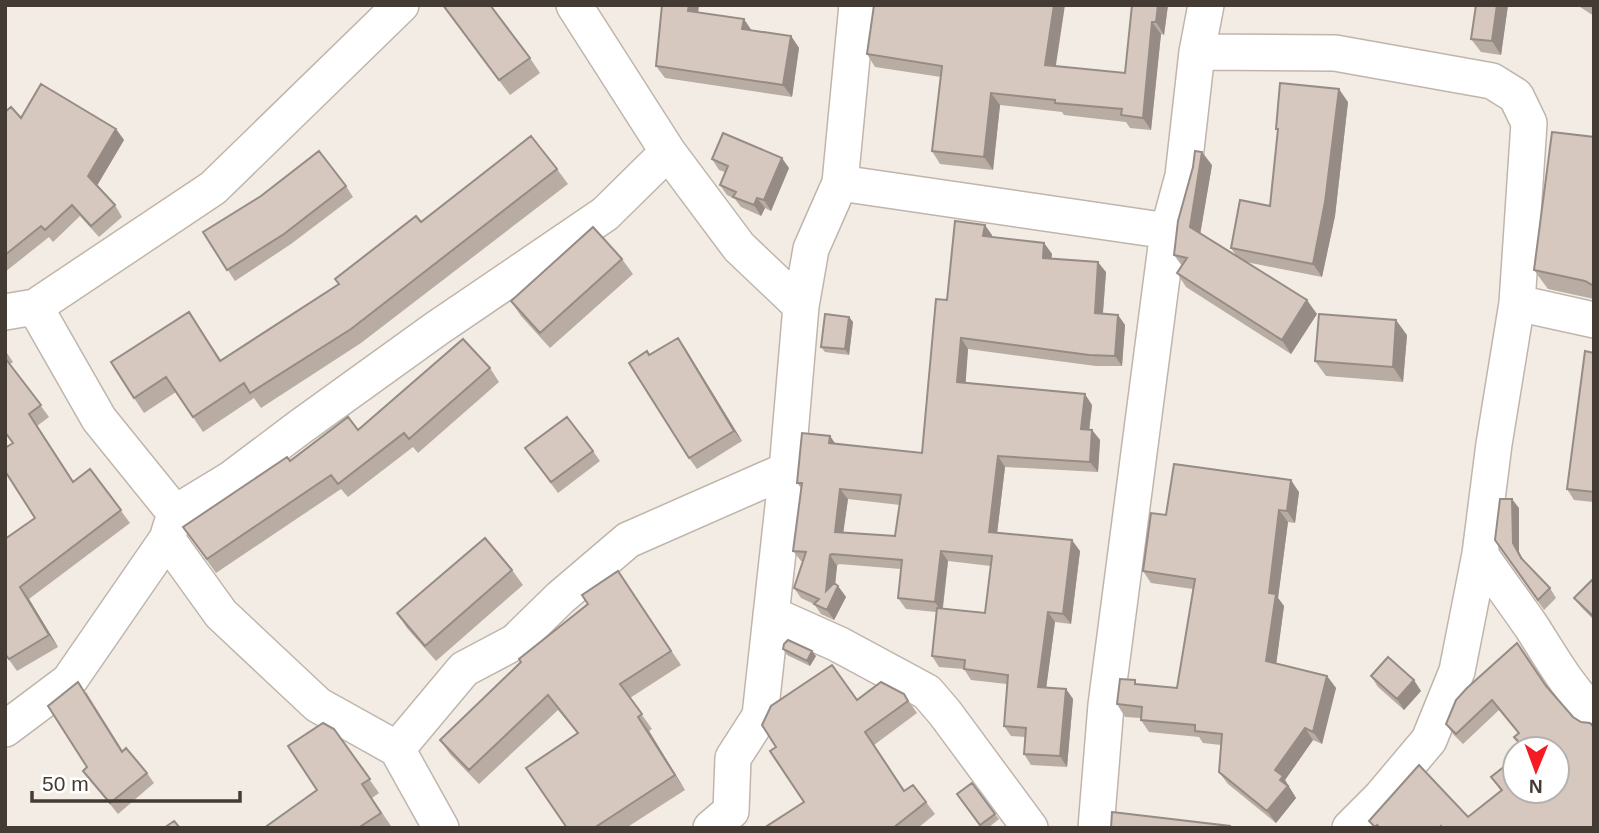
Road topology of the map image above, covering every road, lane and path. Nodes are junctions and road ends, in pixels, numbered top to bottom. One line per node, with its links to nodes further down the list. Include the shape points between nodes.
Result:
1 (401, 5): 11 (street, via 214,188)
2 (574, 5): 6 (street)
3 (857, 5): 7 (street)
4 (1206, 5): 5 (street)
5 (1197, 52): 8 (street, via 1183,176); 9 (street, via 1335,54 1492,80 1516,96 1529,123)
6 (668, 152): 10 (street, via 739,247); 14 (street, via 605,214 436,329)
7 (840, 183): 8 (street); 10 (street, via 811,249)
8 (1168, 231): 23 (street, via 1106,705)
9 (1517, 303): 12 (street); 15 (street)
10 (801, 306): 13 (street)
11 (20, 309): 14 (street)
12 (1594, 320)
13 (787, 470): 16 (street); 19 (street, via 628,540 516,642 464,668)
14 (171, 526): 18 (street, via 69,681); 19 (street, via 221,614 318,705)
15 (1480, 554): 17 (street, via 1555,666); 24 (street, via 1457,671 1429,740)
16 (771, 614): 21 (street, via 760,716 733,758 731,811); 22 (street, via 927,692)
17 (1594, 713)
18 (5, 729)
19 (397, 749): 20 (street)
20 (441, 828)
21 (711, 828)
22 (1030, 828)
23 (1096, 828)
24 (1350, 828)

